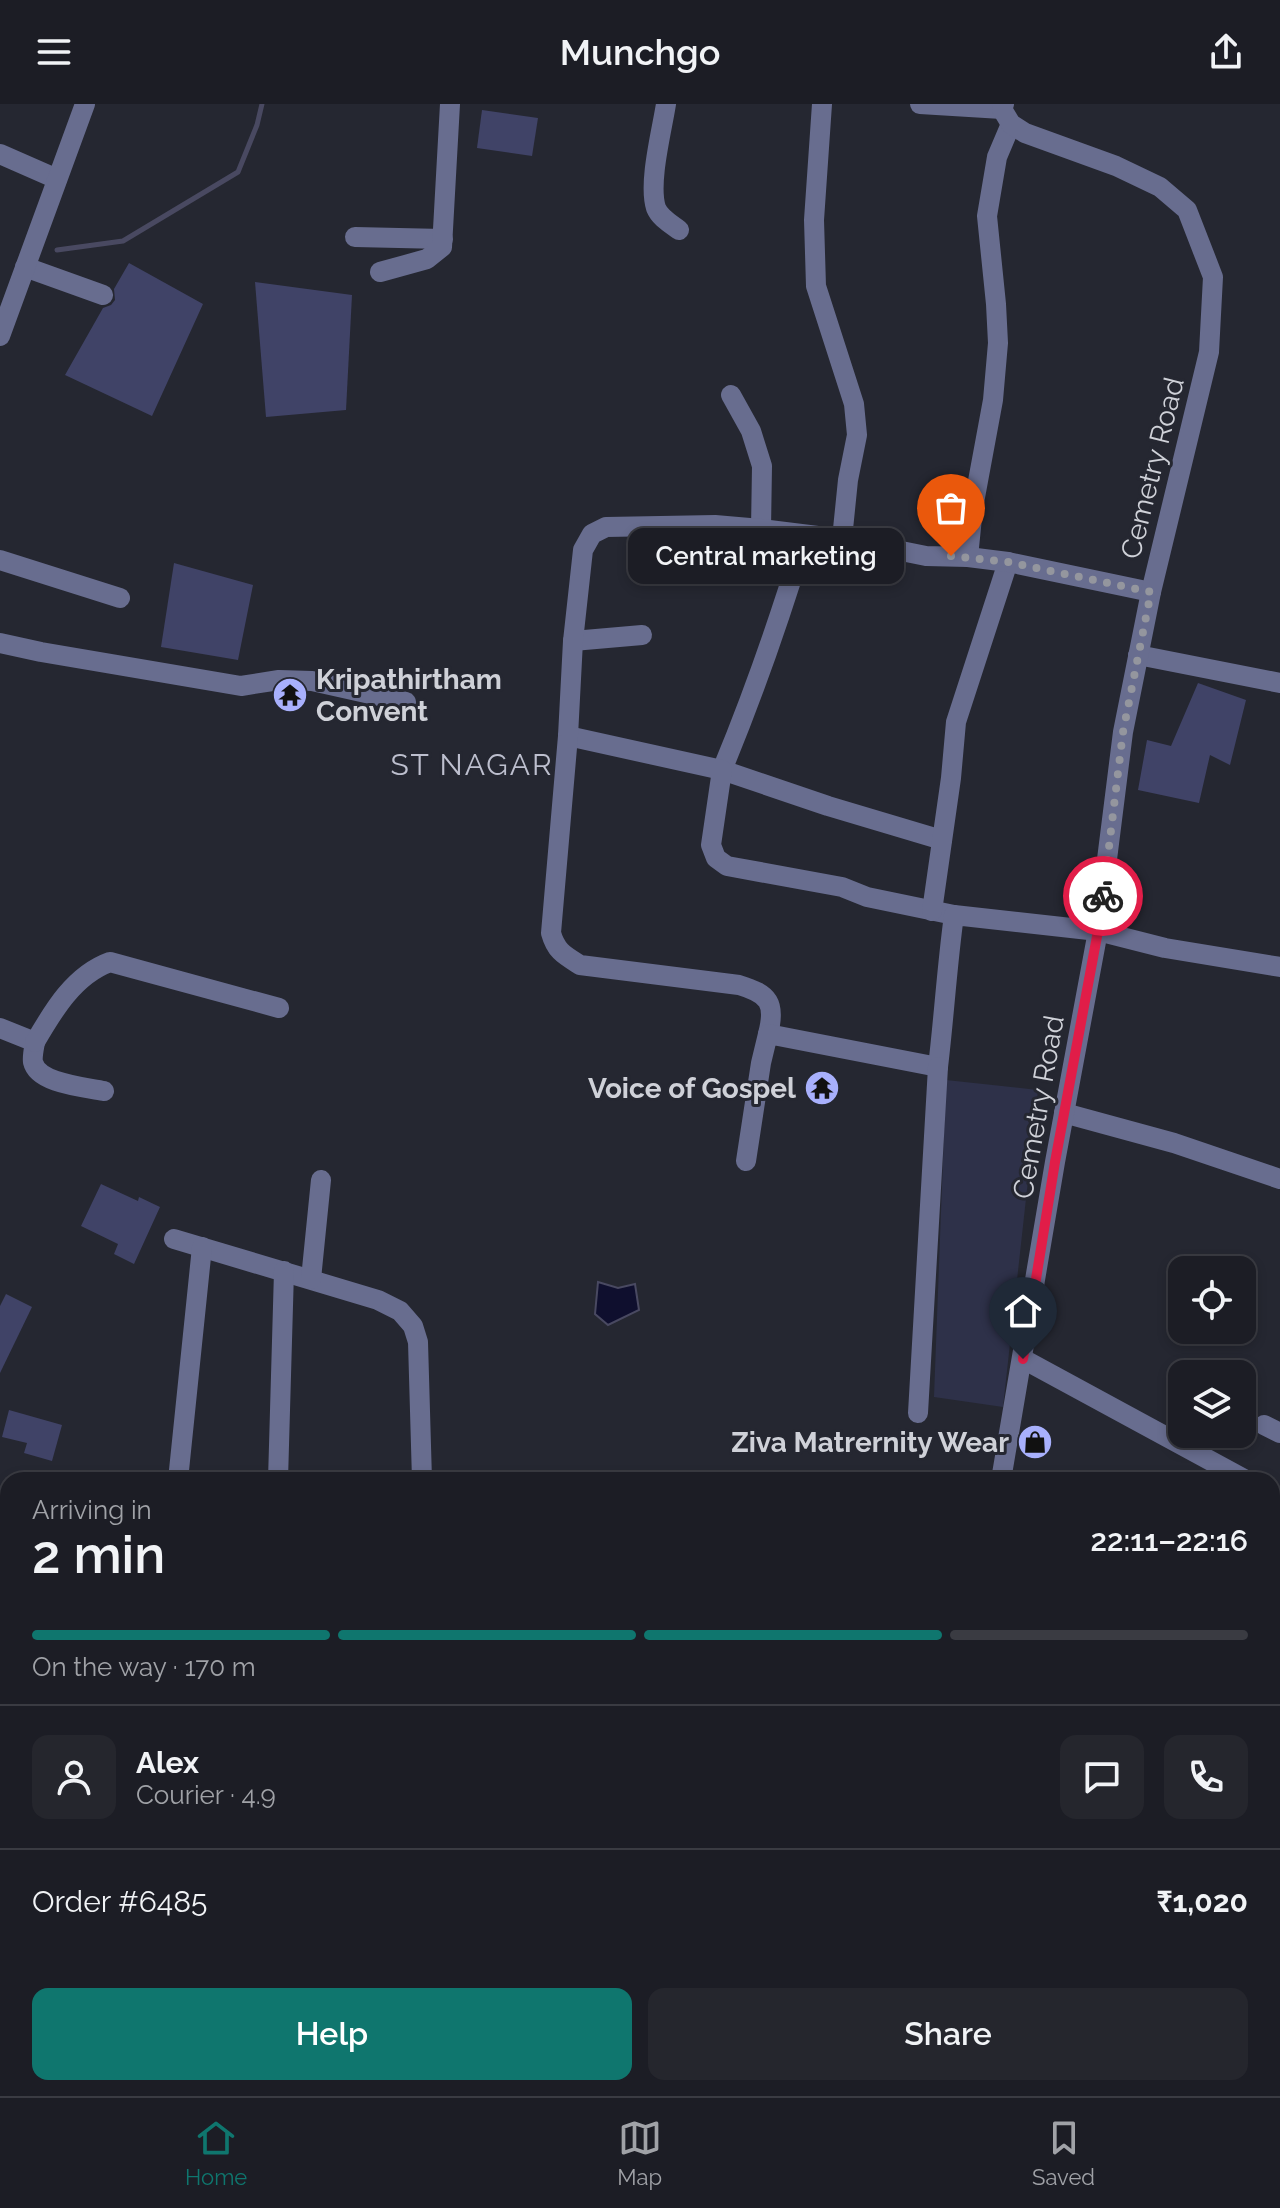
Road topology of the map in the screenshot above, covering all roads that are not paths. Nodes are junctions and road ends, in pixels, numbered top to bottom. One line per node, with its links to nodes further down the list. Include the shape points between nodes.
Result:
1 (85, 104): 8 (street)
2 (450, 104): 11 (street)
3 (666, 104): 9 (street, via 654,187 656,208)
4 (822, 104): 19 (street, via 814,220 816,286 854,404 857,435)
5 (920, 104): 6 (street)
6 (1006, 112): 20 (street, via 987,216 998,343); 23 (street, Cemetry Road, via 1025,133 1160,187 1187,210 1213,277 1209,352)
7 (0, 154): 8 (street)
8 (57, 179): 12 (street)
9 (679, 230)
10 (355, 237): 11 (street)
11 (443, 239): 13 (street, via 442,247 427,259)
12 (25, 267): 14 (street); 15 (street)
13 (380, 272)
14 (103, 295)
15 (1, 330)
16 (731, 395): 17 (street, via 762,466)
17 (761, 529): 18 (street); 26 (street, via 606,527 592,534 583,550)
18 (805, 536): 19 (street); 32 (street, via 779,622)
19 (842, 539): 20 (street, via 926,556)
20 (968, 557): 22 (street)
21 (0, 560): 24 (street)
22 (1008, 562): 23 (street); 33 (street, via 956,722)
23 (1151, 592): 28 (street, Cemetry Road)
24 (120, 598)
25 (642, 635): 26 (street)
26 (573, 641): 31 (street)
27 (0, 643): 30 (street, via 241,686 312,681)
28 (1138, 655): 29 (street); 36 (street, Cemetry Road)
29 (1280, 683)
30 (406, 702)
31 (568, 736): 32 (street); 40 (street, via 551,933 555,946 580,965 758,991 770,1002)
32 (722, 770): 33 (street); 34 (street, via 711,845 727,866 842,887)
33 (942, 840): 34 (street)
34 (932, 911): 35 (street)
35 (954, 915): 36 (street); 42 (street)
36 (1098, 931): 37 (street); 44 (street, Cemetry Road)
37 (1280, 967)
38 (279, 1008): 41 (street, via 110,962 83,977)
39 (0, 1028): 41 (street)
40 (768, 1034): 42 (street); 45 (street)
41 (35, 1042): 43 (street, via 33,1063 41,1075)
42 (938, 1067): 53 (street)
43 (104, 1091)
44 (1064, 1113): 46 (street); 52 (street, Cemetry Road)
45 (746, 1161)
46 (1280, 1179)
47 (321, 1180): 51 (street)
48 (174, 1239): 49 (street)
49 (202, 1247): 50 (street); 54 (street)
50 (284, 1271): 51 (street); 55 (street)
51 (311, 1279): 56 (street, via 378,1300 400,1311 413,1326 418,1342)
52 (1023, 1359): 57 (street, Cemetry Road); 58 (street)
53 (918, 1413)
54 (179, 1472)
55 (278, 1472)
56 (422, 1472)
57 (1002, 1472)
58 (1231, 1472)

